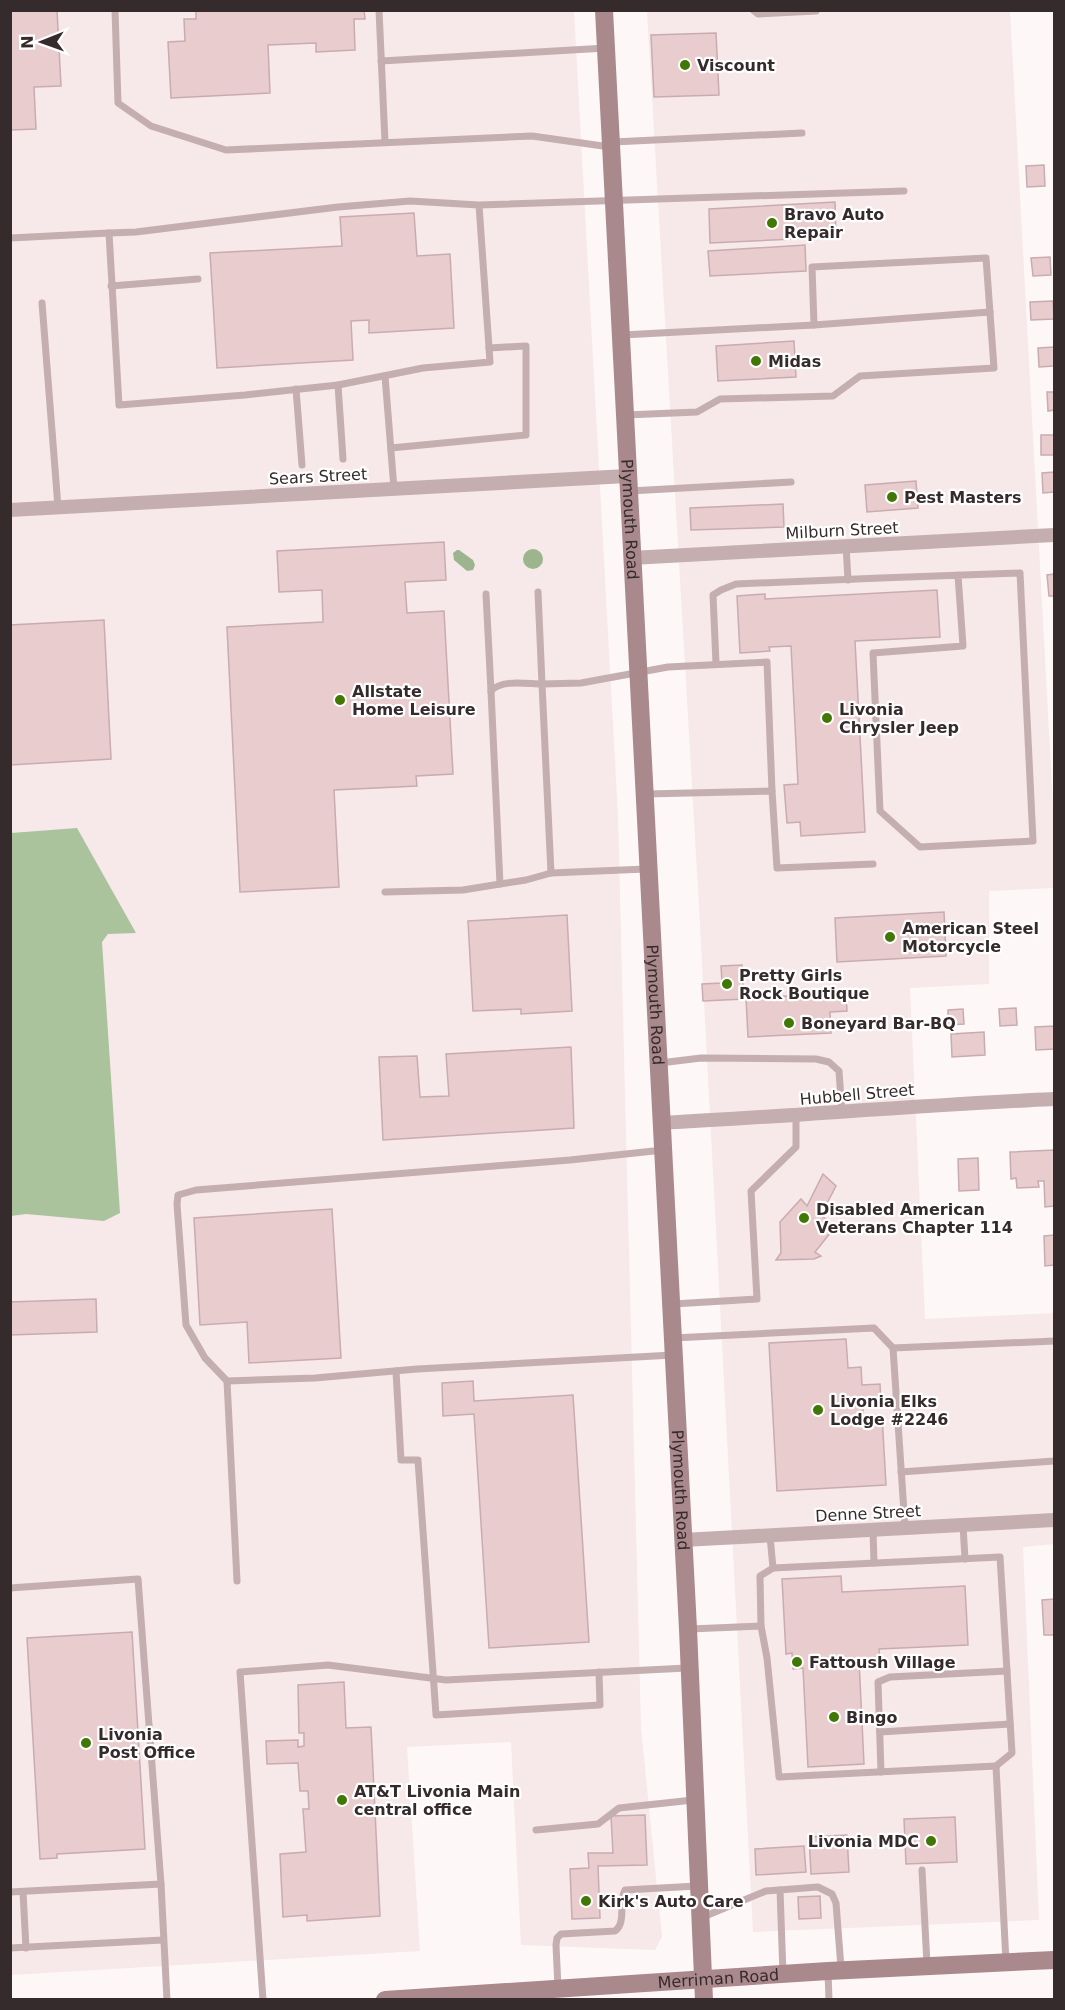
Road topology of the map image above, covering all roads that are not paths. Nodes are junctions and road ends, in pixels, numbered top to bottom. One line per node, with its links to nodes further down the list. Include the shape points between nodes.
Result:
1 (114, 10): 9 (lane, via 118,103 151,126 226,150)
2 (379, 10): 7 (lane)
3 (604, 10): 6 (main road, Plymouth Road)
4 (753, 10): 5 (lane, via 758,14)
5 (816, 11)
6 (606, 48): 7 (lane); 10 (main road, Plymouth Road)
7 (381, 61): 9 (lane)
8 (802, 133): 10 (lane)
9 (385, 142): 10 (lane, via 532,136)
10 (610, 145): 12 (main road, Plymouth Road)
11 (904, 191): 12 (lane)
12 (613, 201): 13 (lane); 21 (main road, Plymouth Road)
13 (479, 205): 14 (lane, via 398,202); 22 (lane)
14 (109, 233): 15 (lane); 17 (lane)
15 (10, 238)
16 (198, 279): 17 (lane)
17 (111, 286): 25 (lane, via 119,405)
18 (42, 303): 33 (lane)
19 (990, 312): 20 (lane); 20 (lane, via 986,258 812,267); 26 (lane, via 994,368 860,376 833,396 720,399 697,412)
20 (814, 325): 21 (lane)
21 (620, 335): 26 (main road, Plymouth Road)
22 (489, 348): 23 (lane, via 490,362); 27 (lane, via 526,346 526,435)
23 (386, 376): 24 (lane); 27 (lane)
24 (338, 385): 25 (lane); 28 (lane)
25 (296, 389): 29 (lane)
26 (624, 415): 31 (main road, Plymouth Road)
27 (391, 448): 32 (lane)
28 (343, 459)
29 (302, 465)
30 (791, 482): 31 (lane)
31 (627, 484): 32 (street, Sears Street); 37 (main road, Plymouth Road)
32 (394, 489): 33 (street, Sears Street)
33 (58, 507): 34 (street, Sears Street)
34 (10, 510)
35 (1054, 535): 36 (street, Milburn Street)
36 (846, 546): 37 (street, Milburn Street); 39 (lane)
37 (631, 558): 43 (main road, Plymouth Road)
38 (958, 575): 38 (lane, via 1020,573 1033,841 920,847 880,811 873,653 963,646); 39 (lane)
39 (849, 580): 42 (lane, via 736,584 721,590 713,595)
40 (538, 592): 44 (lane)
41 (486, 594): 45 (lane)
42 (716, 663): 43 (lane); 46 (lane, via 767,662)
43 (638, 674): 44 (lane, via 581,683); 47 (main road, Plymouth Road)
44 (542, 684): 45 (lane, via 504,684); 50 (lane)
45 (490, 691): 51 (lane)
46 (772, 791): 47 (lane); 48 (lane, via 777,868)
47 (644, 794): 49 (main road, Plymouth Road)
48 (873, 864)
49 (648, 869): 50 (lane); 53 (main road, Plymouth Road)
50 (552, 873): 51 (lane)
51 (500, 884): 52 (lane, via 463,890)
52 (385, 892)
53 (658, 1063): 55 (lane, via 701,1058 822,1060 839,1071); 57 (main road, Plymouth Road)
54 (1054, 1099): 55 (street, Hubbell Street)
55 (842, 1113): 56 (street, Hubbell Street)
56 (796, 1115): 57 (street, Hubbell Street); 59 (lane, via 796,1147 751,1191 757,1299)
57 (662, 1123): 58 (main road, Plymouth Road)
58 (663, 1150): 59 (main road, Plymouth Road); 64 (lane, via 196,1190 178,1195 186,1326 206,1358)
59 (671, 1304): 61 (main road, Plymouth Road)
60 (1054, 1341): 62 (lane)
61 (673, 1347): 62 (lane, via 873,1328); 63 (lane); 72 (main road, Plymouth Road)
62 (893, 1347): 66 (lane)
63 (396, 1371): 64 (lane); 83 (lane, via 401,1460 418,1460)
64 (227, 1381): 76 (lane)
65 (1054, 1461): 66 (lane)
66 (902, 1472): 69 (lane)
67 (1054, 1520): 68 (street, Denne Street)
68 (963, 1525): 69 (street, Denne Street); 73 (lane)
69 (904, 1527): 70 (street, Denne Street)
70 (873, 1530): 71 (street, Denne Street); 74 (lane)
71 (770, 1536): 72 (street, Denne Street); 75 (lane)
72 (683, 1540): 79 (main road, Plymouth Road)
73 (965, 1559): 74 (lane); 81 (lane, via 1000,1557)
74 (874, 1563): 75 (lane)
75 (773, 1568): 78 (lane, via 760,1576)
76 (237, 1581)
77 (10, 1588): 91 (lane, via 138,1579)
78 (761, 1626): 79 (lane); 87 (lane, via 779,1777)
79 (688, 1629): 80 (main road, Plymouth Road)
80 (690, 1668): 82 (lane); 88 (main road, Plymouth Road)
81 (1007, 1671): 84 (lane); 85 (lane, via 890,1677 878,1682)
82 (599, 1672): 83 (lane); 83 (lane, via 600,1705 436,1715)
83 (433, 1679): 109 (lane, via 328,1665 240,1672)
84 (1010, 1724): 85 (lane); 86 (lane, via 1012,1753)
85 (880, 1732): 87 (lane)
86 (996, 1766): 87 (lane); 101 (lane)
87 (881, 1772)
88 (696, 1800): 89 (lane, via 619,1808 598,1824); 92 (main road, Plymouth Road)
89 (537, 1830)
90 (922, 1870): 102 (lane)
91 (161, 1884): 95 (lane); 97 (lane)
92 (699, 1886): 96 (main road, Plymouth Road); 106 (lane, via 625,1890 620,1928 561,1934 556,1944)
93 (780, 1890): 96 (lane, via 757,1893); 103 (lane, via 818,1887 832,1894 836,1903); 104 (lane)
94 (10, 1892): 95 (lane)
95 (23, 1892): 99 (lane)
96 (701, 1918): 105 (main road, Plymouth Road)
97 (163, 1940): 99 (lane); 108 (lane)
98 (10, 1948): 99 (lane)
99 (26, 1948)
100 (1054, 1960): 101 (main road, Merriman Road)
101 (1006, 1963): 102 (main road, Merriman Road)
102 (927, 1966): 103 (main road, Merriman Road)
103 (834, 1971): 104 (main road, Merriman Road); 112 (lane)
104 (783, 1974): 105 (main road, Merriman Road)
105 (703, 1979): 106 (main road, Merriman Road); 111 (main road, Plymouth Road)
106 (565, 1992): 107 (main road, Merriman Road)
107 (506, 1996): 110 (main road, Merriman Road)
108 (167, 2000)
109 (263, 2000)
110 (385, 2000)
111 (705, 2000)
112 (829, 2000)

